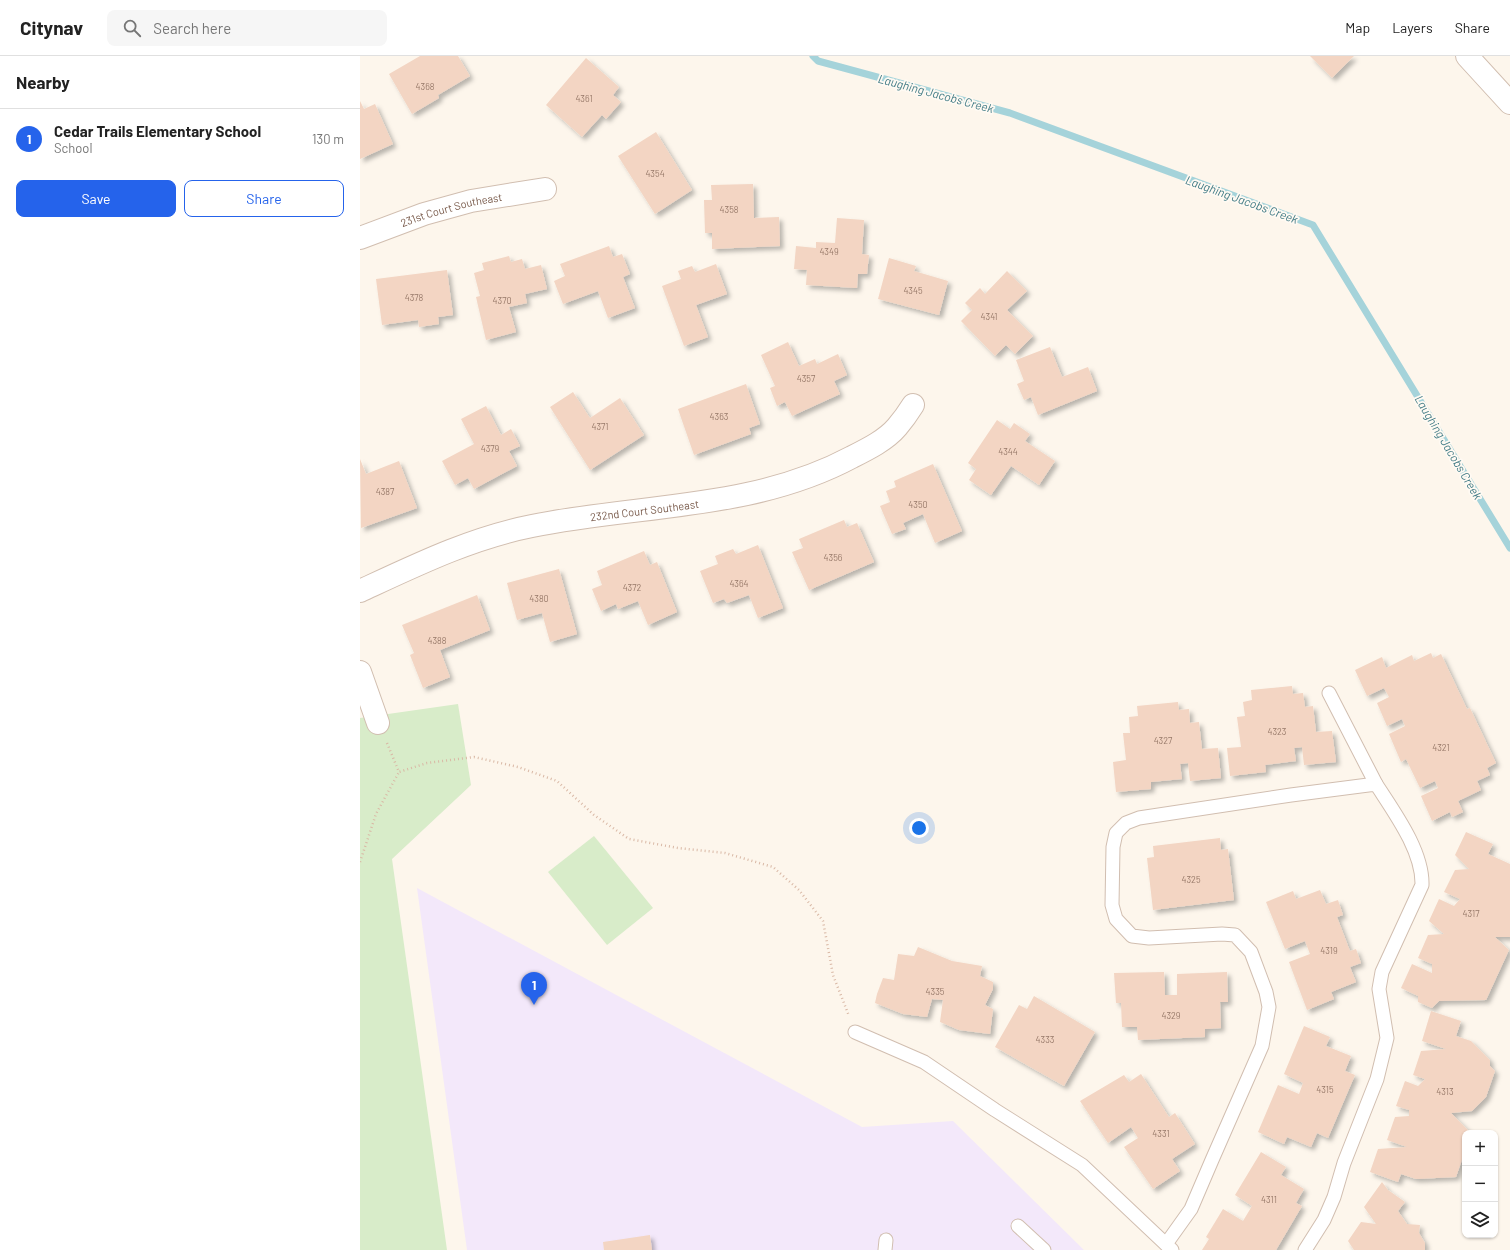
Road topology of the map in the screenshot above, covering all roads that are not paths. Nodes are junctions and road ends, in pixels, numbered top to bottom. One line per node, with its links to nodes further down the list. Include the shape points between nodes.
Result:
1 (1467, 56): 2 (street)
2 (1510, 103)
3 (545, 189): 4 (street, 231st Court Southeast, via 471,201 424,214)
4 (360, 238)
5 (914, 405): 6 (street, 232nd Court Southeast, via 896,428 873,446 829,469 789,485 749,495 577,518 491,535 438,555)
6 (360, 591)
7 (360, 672): 9 (street)
8 (1328, 694): 10 (lane)
9 (378, 723)
10 (1376, 784): 13 (lane, via 1139,818 1126,823 1116,834 1112,847 1112,905 1116,919 1124,928 1132,936 1149,938 1235,935 1251,952 1269,1006 1262,1046 1191,1209); 15 (lane, via 1418,857 1422,885 1382,972 1379,989 1387,1038 1377,1078 1344,1163 1334,1197 1324,1220)
11 (855, 1032): 13 (lane, via 924,1062 1082,1165)
12 (1018, 1226): 14 (lane)
13 (1169, 1247)
14 (1044, 1250)
15 (1305, 1250)

